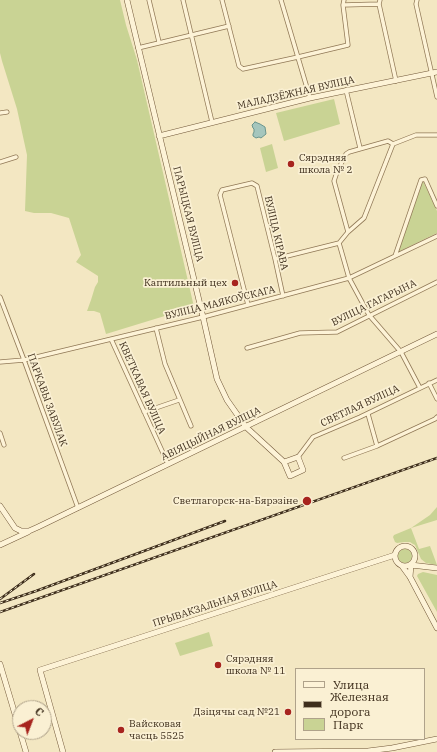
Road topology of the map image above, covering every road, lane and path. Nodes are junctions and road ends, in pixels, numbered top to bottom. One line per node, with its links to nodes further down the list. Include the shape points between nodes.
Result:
1 (127, 0): 13 (street, ПАРЫЦКАЯ ВУЛІЦА)
2 (149, 0): 12 (street)
3 (183, 0): 11 (street)
4 (222, 0): 10 (street)
5 (282, 0): 14 (street)
6 (344, 0): 9 (street)
7 (417, 0): 15 (street)
8 (380, 2): 9 (street); 16 (street)
9 (343, 5): 14 (street, via 348,45)
10 (228, 26): 11 (street); 14 (street, via 239,66 243,69)
11 (191, 35): 12 (street); 22 (street)
12 (159, 42): 13 (street)
13 (138, 48): 23 (street, ПАРЫЦКАЯ ВУЛІЦА)
14 (298, 57): 19 (street)
15 (434, 72): 16 (street, МАЛАДЗЁЖНАЯ ВУЛІЦА); 18 (street)
16 (396, 81): 17 (street, МАЛАДЗЁЖНАЯ ВУЛІЦА)
17 (346, 90): 19 (street, МАЛАДЗЁЖНАЯ ВУЛІЦА); 26 (street)
18 (437, 97)
19 (310, 98): 22 (street, МАЛАДЗЁЖНАЯ ВУЛІЦА)
20 (7, 112): 21 (street)
21 (0, 113)
22 (212, 122): 23 (street, МАЛАДЗЁЖНАЯ ВУЛІЦА)
23 (159, 136): 41 (street, ПАРЫЦКАЯ ВУЛІЦА)
24 (437, 136): 25 (street, via 416,135)
25 (393, 144): 26 (street, via 388,141); 30 (street, via 364,218)
26 (360, 148): 30 (street, via 346,154 336,172 334,182)
27 (16, 157): 28 (street)
28 (0, 162)
29 (437, 206): 33 (street, via 425,179 421,180)
30 (348, 232): 32 (street)
31 (437, 236): 33 (street, ВУЛІЦА МАЯКОЎСКАГА)
32 (339, 244): 34 (street); 35 (street)
33 (395, 256): 35 (street, ВУЛІЦА МАЯКОЎСКАГА)
34 (275, 259): 37 (street, ВУЛІЦА КІРАВА); 39 (street, ВУЛІЦА КІРАВА, via 257,186 252,183 222,190 220,195)
35 (349, 278): 37 (street, ВУЛІЦА МАЯКОЎСКАГА); 40 (street)
36 (437, 282): 40 (street, ВУЛІЦА ГАГАРЫНА)
37 (282, 296): 39 (street, ВУЛІЦА МАЯКОЎСКАГА)
38 (0, 297): 47 (street, ПАРКАВЫ ЗАВУЛАК)
39 (248, 305): 41 (street, ВУЛІЦА МАЯКОЎСКАГА)
40 (369, 316): 45 (street, ВУЛІЦА ГАГАРЫНА, via 337,332 300,333); 46 (street)
41 (203, 317): 42 (street, ВУЛІЦА МАЯКОЎСКАГА); 58 (street, ПАРЫЦКАЯ ВУЛІЦА, via 217,379 227,400)
42 (156, 328): 44 (street, ВУЛІЦА МАЯКОЎСКАГА); 53 (street, via 165,364)
43 (437, 334): 46 (street, АВІЯЦЫЙНАЯ ВУЛІЦА)
44 (111, 339): 47 (street, ВУЛІЦА МАЯКОЎСКАГА); 54 (street, КВЕТКАВАЯ ВУЛІЦА)
45 (247, 348)
46 (401, 352): 51 (street); 58 (street, АВІЯЦЫЙНАЯ ВУЛІЦА)
47 (24, 360): 48 (street, ВУЛІЦА МАЯКОЎСКАГА); 67 (street, ПАРКАВЫ ЗАВУЛАК)
48 (0, 362)
49 (437, 380): 50 (street, СВЕТЛАЯ ВУЛІЦА)
50 (429, 383): 51 (street, СВЕТЛАЯ ВУЛІЦА); 52 (street)
51 (420, 388): 55 (street, СВЕТЛАЯ ВУЛІЦА)
52 (437, 399)
53 (179, 400): 54 (street); 57 (street)
54 (144, 412): 65 (street, КВЕТКАВАЯ ВУЛІЦА)
55 (368, 414): 61 (street); 62 (street, СВЕТЛАЯ ВУЛІЦА, via 313,437)
56 (437, 417): 61 (street)
57 (191, 426)
58 (246, 427): 64 (street, ПАРЫЦКАЯ ВУЛІЦА); 65 (street, АВІЯЦЫЙНАЯ ВУЛІЦА)
59 (0, 433): 60 (street)
60 (4, 445)
61 (377, 446): 63 (street)
62 (298, 457): 64 (street); 64 (street, ПАРЫЦКАЯ ВУЛІЦА, via 303,470 290,476)
63 (344, 458)
64 (284, 462)
65 (168, 464): 67 (street, АВІЯЦЫЙНАЯ ВУЛІЦА)
66 (0, 506): 68 (street, АВІЯЦЫЙНАЯ ВУЛІЦА, via 15,528 29,531)
67 (78, 508): 68 (street, АВІЯЦЫЙНАЯ ВУЛІЦА)
68 (38, 527): 69 (street)
69 (0, 545)
70 (395, 555): 71 (street, via 399,547 408,546 413,549); 73 (street, via 397,563); 83 (street, ПРЫВАКЗАЛЬНАЯ ВУЛІЦА, via 40,670)
71 (415, 555): 72 (street); 74 (street, via 421,563)
72 (411, 565): 73 (street); 74 (street); 76 (street)
73 (402, 566): 76 (street)
74 (429, 567): 75 (street)
75 (437, 568)
76 (410, 577): 77 (street)
77 (437, 628)
78 (0, 664): 79 (street)
79 (12, 704)
80 (437, 739): 84 (street, via 368,751)
81 (23, 740): 82 (street)
82 (26, 752)
83 (63, 752)
84 (275, 752)

